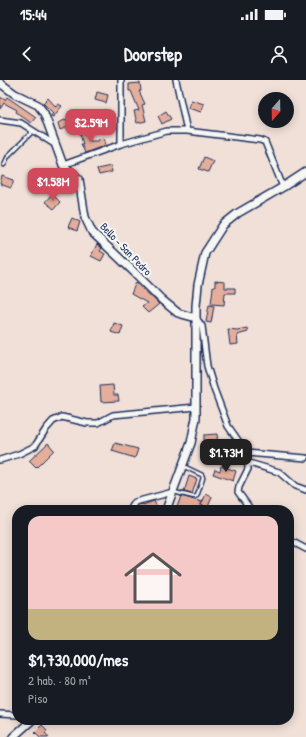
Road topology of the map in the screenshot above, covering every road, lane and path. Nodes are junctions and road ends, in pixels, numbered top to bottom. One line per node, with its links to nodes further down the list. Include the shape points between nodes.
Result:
1 (121, 80): 8 (street)
2 (176, 80): 6 (street)
3 (0, 83): 7 (main road, Bello - San Pedro, via 15,94 38,105 44,113)
4 (0, 120): 5 (street, via 21,123)
5 (34, 130): 7 (street); 9 (lane, via 8,156)
6 (187, 131): 8 (street, via 167,131); 12 (street, via 265,142)
7 (54, 144): 10 (main road, Bello - San Pedro)
8 (121, 144): 10 (street)
9 (4, 165)
10 (63, 165): 13 (main road, Bello - San Pedro, via 79,179 85,218 92,232 162,300 178,313)
11 (306, 172): 12 (main road)
12 (283, 187): 13 (main road, via 238,213 223,225 212,240 205,252 201,268)
13 (196, 318): 14 (main road); 15 (street, via 202,326 207,366 214,389 228,426)
14 (196, 407): 17 (street, via 113,415 98,422 87,423 62,417 46,428 35,446); 19 (main road, via 194,429)
15 (247, 453): 16 (street); 18 (street)
16 (306, 458)
17 (0, 460)
18 (249, 463): 20 (street, via 279,472 295,486); 24 (street, via 238,492)
19 (183, 465): 21 (main road); 21 (lane, via 202,475 197,496)
20 (306, 490)
21 (173, 492): 22 (street, via 135,502); 23 (main road)
22 (133, 505)
23 (168, 505)
24 (247, 505)
25 (294, 544): 26 (street)
26 (306, 549)
27 (0, 714): 28 (street)
28 (12, 715)
29 (26, 725): 30 (main road)
30 (13, 737)

